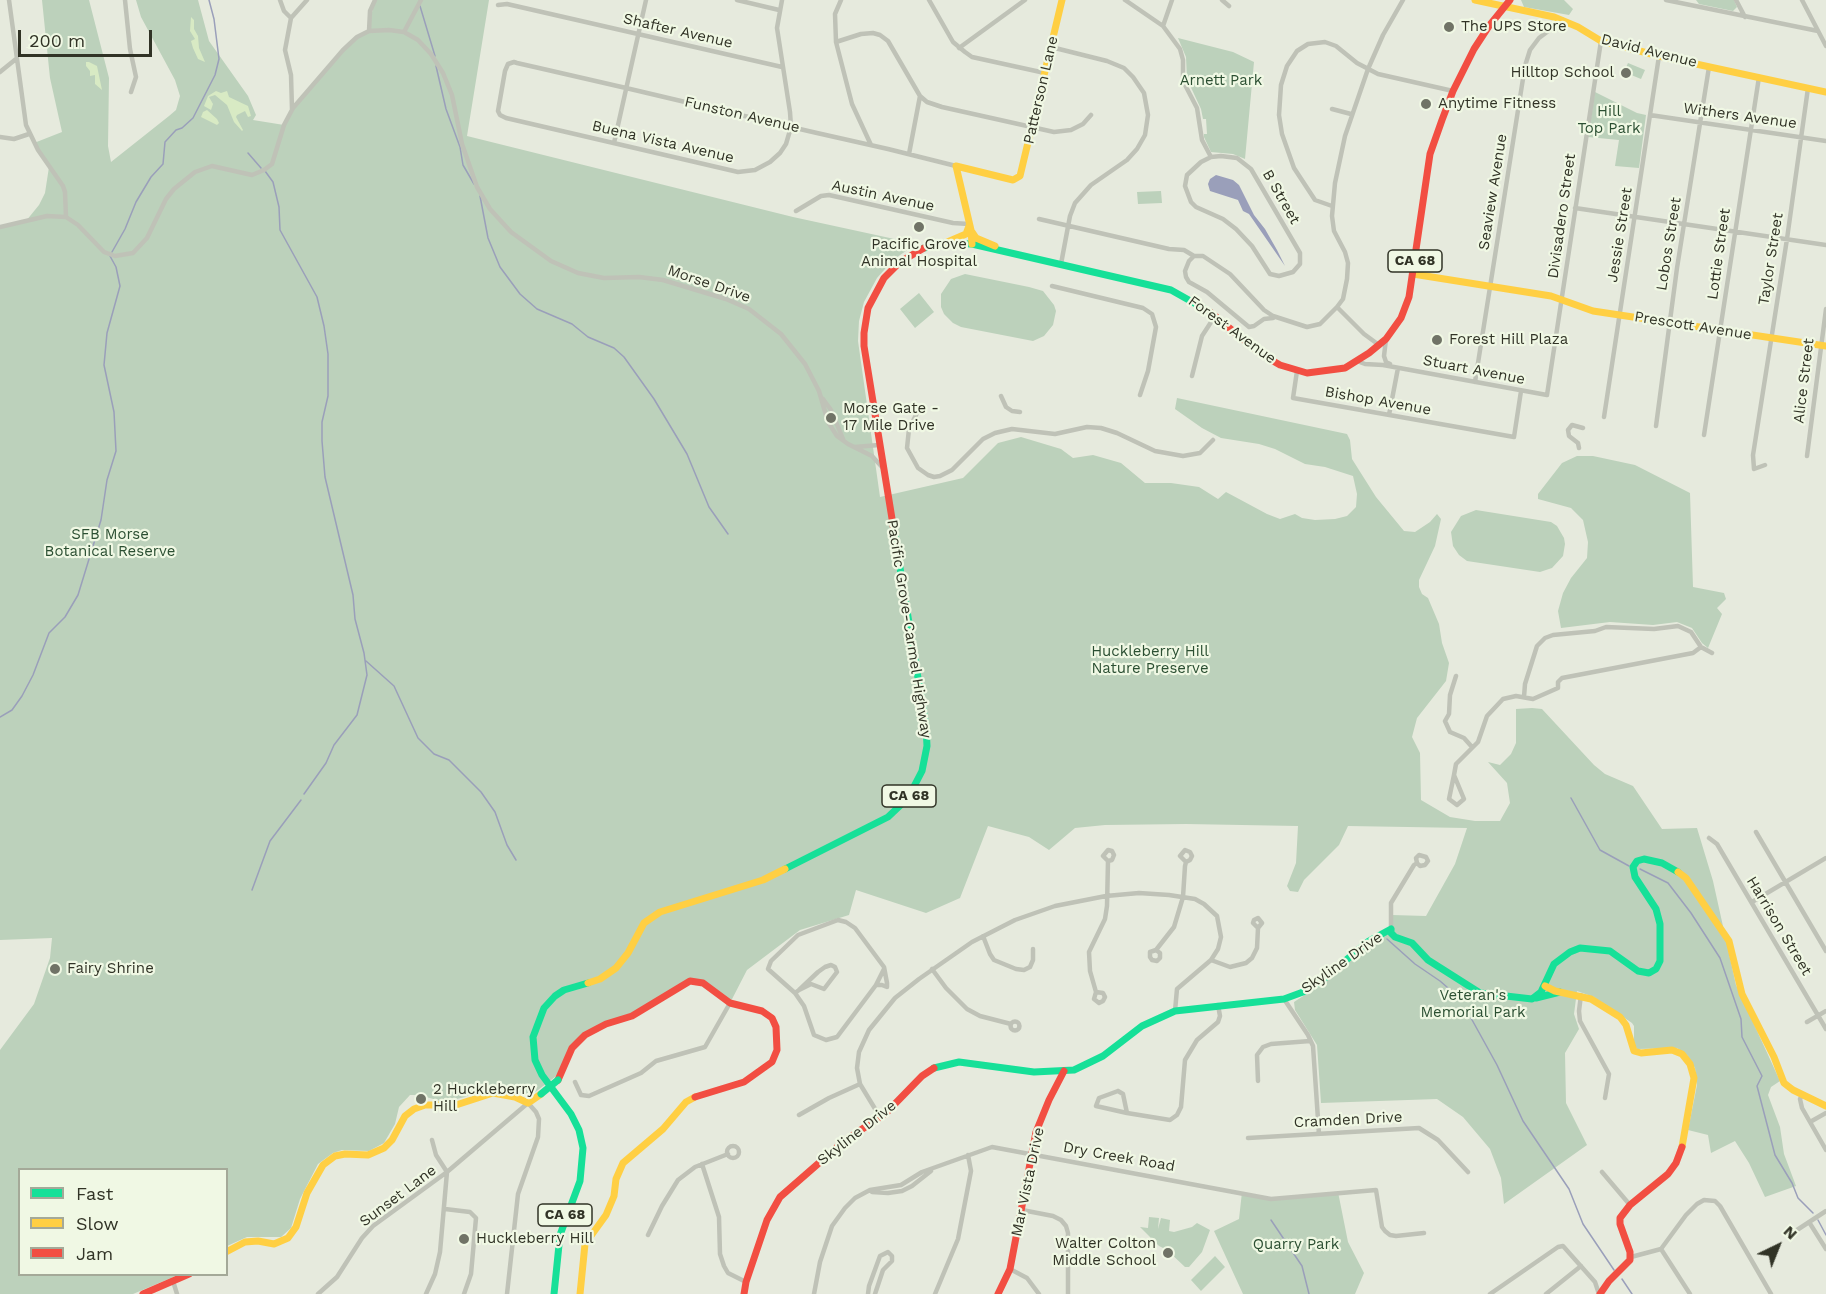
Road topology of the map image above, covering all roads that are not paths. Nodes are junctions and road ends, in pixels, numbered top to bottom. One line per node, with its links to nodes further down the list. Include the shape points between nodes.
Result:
1 (9, 0): 41 (street)
2 (126, 0): 50 (street, via 136,77)
3 (280, 0): 28 (street)
4 (307, 0): 28 (street)
5 (375, 0): 32 (street)
6 (421, 0): 33 (street)
7 (646, 0): 34 (street)
8 (737, 0): 26 (street)
9 (782, 0): 26 (street)
10 (841, 0): 36 (street, via 836,14)
11 (929, 0): 39 (street)
12 (1025, 0): 39 (street)
13 (1062, 0): 38 (street, Patterson Lane)
14 (1125, 0): 30 (street)
15 (1172, 0): 30 (street)
16 (1222, 0): 25 (street)
17 (1403, 0): 44 (street)
18 (1475, 0): 23 (street, David Avenue)
19 (1666, 0): 22 (street)
20 (1736, 0): 27 (street)
21 (1802, 0): 31 (street)
22 (1685, 2): 27 (street)
23 (1507, 3): 29 (street, David Avenue); 51 (street, Forest Avenue / CA 68, via 1483,34)
24 (498, 5): 34 (street, Shafter Avenue)
25 (1229, 6)
26 (779, 10): 42 (street)
27 (1744, 17): 31 (street)
28 (291, 18): 56 (street, via 285,50 291,75)
29 (1563, 20): 35 (street, David Avenue); 95 (street, Seaview Avenue, via 1539,38 1525,66)
30 (1163, 26): 71 (street, via 1181,52 1183,81 1197,108 1202,140)
31 (1818, 31): 37 (street)
32 (369, 32): 33 (street); 56 (street, via 343,50)
33 (404, 32): 128 (street, Morse Drive, via 423,45 440,68 452,95 472,176 490,209 511,232 551,261 578,273 663,280 749,309 791,344 831,410 844,442)
34 (638, 34): 42 (street, Shafter Avenue); 48 (street)
35 (1601, 41): 40 (street, David Avenue); 75 (street, Divisadero Street)
36 (836, 42): 53 (street, via 861,34 880,35 888,41); 69 (street, via 852,104)
37 (1826, 46)
38 (1051, 47): 46 (street, Patterson Lane); 81 (street, via 1124,68 1139,86 1148,107 1141,144 1085,190 1072,209)
39 (959, 48): 46 (street, via 972,57)
40 (1659, 56): 43 (street, David Avenue); 59 (street, Jessie Street)
41 (16, 59): 45 (street); 64 (street)
42 (782, 67): 61 (street)
43 (1709, 67): 47 (street, David Avenue); 60 (street, Lobos Street)
44 (1368, 69): 51 (street, via 1389,78); 57 (street); 74 (street, via 1336,46 1316,42 1297,51 1282,78 1279,115 1287,153 1315,200)
45 (0, 72)
46 (1045, 73): 62 (street, Patterson Lane)
47 (1759, 77): 49 (street, David Avenue); 63 (street, Lottie Street)
48 (626, 88): 54 (street, Funston Avenue, via 512,63 505,71); 61 (street, Funston Avenue); 68 (street)
49 (1809, 88): 52 (street, David Avenue); 66 (street, Taylor Street)
50 (131, 92)
51 (1453, 92): 93 (street, Forest Avenue / CA 68, via 1430,154)
52 (1826, 92)
53 (920, 96): 62 (street, via 942,107); 70 (street)
54 (497, 105): 68 (street, Buena Vista Avenue, via 506,118)
55 (1332, 109): 57 (street)
56 (292, 110): 78 (street, via 269,167 252,175 212,166 201,168 166,199 147,238 133,254 115,256 104,252)
57 (1351, 114): 74 (street)
58 (1091, 115): 62 (street, via 1078,127 1063,132)
59 (1650, 115): 60 (street, Withers Avenue); 77 (street, Jessie Street)
60 (1700, 123): 63 (street, Withers Avenue); 80 (street, Lobos Street)
61 (791, 127): 68 (street, Buena Vista Avenue, via 780,153 763,166 743,172); 69 (street, Funston Avenue)
62 (1033, 127): 73 (street, Patterson Lane)
63 (1749, 130): 66 (street, Withers Avenue); 84 (street, Lottie Street)
64 (29, 134): 65 (street, via 14,139); 78 (street, via 64,189)
65 (0, 137)
66 (1801, 137): 67 (street, Withers Avenue); 85 (street, Taylor Street)
67 (1826, 141)
68 (614, 143)
69 (871, 145): 70 (street, Funston Avenue)
70 (909, 154): 72 (street, Funston Avenue)
71 (1211, 157): 71 (street, B Street, via 1195,166 1185,178 1193,205 1236,229 1273,275 1289,274 1300,264 1301,257 1251,169 1231,157)
72 (956, 166): 73 (street, Funston Avenue); 83 (street)
73 (1018, 178)
74 (1332, 206): 97 (street, via 1334,231 1348,263 1345,290)
75 (1575, 208): 77 (street); 96 (street, Divisadero Street)
76 (796, 211): 83 (street, Austin Avenue, via 829,195)
77 (1635, 216): 80 (street); 100 (street, Jessie Street)
78 (66, 217): 82 (street, via 47,216)
79 (1039, 219): 81 (street)
80 (1685, 223): 84 (street); 104 (street, Lobos Street)
81 (1068, 226): 91 (street, via 1184,250); 92 (street)
82 (0, 227)
83 (970, 227): 86 (street, via 966,234); 87 (street); 90 (street, via 976,238)
84 (1735, 231): 85 (street); 105 (street, Lottie Street)
85 (1787, 239): 88 (street); 106 (street, Taylor Street)
86 (945, 243): 87 (street, Forest Avenue / CA 68); 89 (street, Forest Avenue / CA 68)
87 (972, 244): 90 (street, Forest Avenue / CA 68)
88 (1826, 245)
89 (923, 248): 127 (street, Pacific Grove-Carmel Highway / CA 68, via 884,278 865,322 864,346)
90 (1010, 253): 92 (street, Forest Avenue / CA 68)
91 (1194, 256): 99 (street, via 1203,256 1223,269); 103 (street, via 1185,271 1189,282 1213,296 1246,325 1251,327)
92 (1061, 264): 101 (street, Forest Avenue / CA 68, via 1171,290)
93 (1413, 274): 95 (street, Prescott Avenue); 107 (street, Forest Avenue / CA 68, via 1401,318)
94 (1052, 286): 116 (street, via 1143,308 1152,314 1156,327)
95 (1491, 287): 96 (street, Prescott Avenue); 114 (street, Seaview Avenue)
96 (1561, 299): 100 (street, Prescott Avenue); 117 (street, Divisadero Street)
97 (1337, 307): 102 (street, via 1316,326); 108 (street)
98 (1826, 309): 109 (street, Alice Street)
99 (1264, 310): 102 (street); 103 (street)
100 (1620, 315): 104 (street, Prescott Avenue); 122 (street, Jessie Street)
101 (1215, 316): 112 (street, Forest Avenue / CA 68, via 1271,361); 113 (street, via 1202,336)
102 (1277, 319): 103 (street)
103 (1260, 321)
104 (1669, 323): 105 (street, Prescott Avenue); 123 (street, Lobos Street)
105 (1720, 330): 106 (street, Prescott Avenue); 125 (street, Lottie Street)
106 (1771, 338): 109 (street, Prescott Avenue); 131 (street, Taylor Street, via 1753,455 1754,469)
107 (1386, 339): 108 (street, Forest Avenue / CA 68); 111 (street, via 1385,359)
108 (1379, 345): 110 (street, Forest Avenue / CA 68)
109 (1823, 346): 130 (street, Alice Street)
110 (1357, 361): 111 (street, Stuart Avenue); 112 (street, Forest Avenue / CA 68, via 1339,370)
111 (1398, 368): 114 (street, Stuart Avenue); 121 (street)
112 (1298, 371): 121 (street, Bishop Avenue, via 1293,398)
113 (1192, 376)
114 (1475, 382): 115 (street, Stuart Avenue)
115 (1521, 391): 117 (street, Stuart Avenue); 121 (street, Bishop Avenue, via 1514,437)
116 (1140, 395)
117 (1547, 395)
118 (1001, 396): 119 (street, via 1006,407)
119 (1020, 412)
120 (917, 413): 126 (street, via 909,429 907,448 918,468 934,477 952,470 983,439 1012,429 1055,434 1101,428 1155,451 1183,456 1200,453)
121 (1389, 415)
122 (1604, 417)
123 (1656, 426)
124 (1583, 428): 129 (street, via 1572,425 1568,430)
125 (1704, 435)
126 (1213, 440)
127 (879, 445): 128 (street); 132 (street, Pacific Grove-Carmel Highway / CA 68)
128 (853, 447): 132 (street, Morse Drive, via 875,458)
129 (1578, 448)
130 (1807, 456)
131 (1765, 465)
132 (884, 470): 228 (street, Pacific Grove-Carmel Highway / CA 68, via 926,727 922,771 908,798 888,817 763,880 660,912 644,923 616,968 600,979 564,990 544,1008 533,1037 535,1060 571,1114 583,1148 580,1181 560,1235)
133 (1701, 647): 134 (street); 136 (street, via 1693,653 1562,678 1558,688 1533,699); 136 (street, via 1691,632 1678,626 1606,627 1553,635 1537,646)
134 (1712, 653)
135 (1456, 676): 137 (street, via 1445,721 1450,732)
136 (1524, 697): 137 (street, via 1500,701 1489,713 1480,739)
137 (1472, 747): 138 (street, via 1459,760)
138 (1454, 775): 138 (street, via 1464,796 1463,802 1456,805 1449,799)
139 (1756, 832): 145 (street)
140 (1709, 838): 148 (street, Harrison Street, via 1717,844)
141 (1826, 858): 145 (street)
142 (1108, 861): 146 (street)
143 (1186, 862): 147 (street)
144 (1417, 863): 150 (street, via 1391,903)
145 (1785, 882): 148 (street); 154 (street)
146 (1106, 896): 147 (street); 151 (street, via 1055,906); 163 (street, via 1105,919 1089,952)
147 (1182, 897): 153 (street, via 1174,927); 155 (street, via 1195,899 1217,916 1221,938)
148 (1752, 902): 173 (street, Harrison Street)
149 (1258, 928): 155 (street, via 1257,948 1246,963 1230,967)
150 (1391, 929): 167 (street, Skyline Drive, via 1395,937 1412,944 1428,960 1480,993); 168 (street, Skyline Drive, via 1369,941 1312,988)
151 (982, 936): 152 (street, via 994,960 1017,969 1030,967); 157 (street)
152 (1033, 949)
153 (1156, 950)
154 (1826, 951)
155 (1211, 960): 171 (street, via 1180,985)
156 (884, 968): 159 (street); 161 (street); 162 (street, via 855,928 838,920 798,935 771,961 770,972)
157 (932, 969): 166 (street); 175 (street, via 960,1004 980,1016)
158 (1547, 977): 160 (street); 164 (street); 185 (street, via 1557,961 1580,948 1610,951 1642,973 1656,969 1662,953 1658,914 1633,867 1636,861 1644,859 1669,866 1686,878 1729,941 1742,994 1782,1079)
159 (876, 985): 161 (street); 162 (street, via 841,1033 831,1040 814,1035)
160 (1545, 986): 164 (street); 167 (street)
161 (887, 987): 166 (street)
162 (797, 992): 162 (street, via 825,967 835,967 837,972 824,989 812,984)
163 (1096, 992)
164 (1558, 992): 165 (street); 167 (street, Skyline Drive)
165 (1581, 995): 186 (street, via 1580,1021 1609,1074); 205 (street, via 1623,1021 1634,1051 1678,1052 1688,1060 1693,1074 1692,1100 1676,1163)
166 (895, 998): 183 (street, via 861,1044 857,1062)
167 (1536, 998)
168 (1284, 999): 170 (street, Skyline Drive); 177 (street)
169 (730, 1003): 182 (street, via 705,1047 656,1061 641,1073 589,1096 581,1095); 187 (street, bridge, via 703,983 685,982 640,1011 585,1035 572,1047 558,1080); 229 (street, via 762,1011 772,1018 776,1027 775,1057 744,1082 686,1102 663,1129 623,1164 606,1215 585,1244)
170 (1218, 1005): 171 (street, Skyline Drive); 189 (street, via 1218,1022 1188,1052 1177,1115 1170,1120)
171 (1174, 1011): 178 (street, Skyline Drive, via 1142,1026 1103,1056)
172 (1826, 1011): 173 (street)
173 (1818, 1016): 174 (street); 176 (street, Harrison Street)
174 (1807, 1022)
175 (1011, 1024)
176 (1826, 1029)
177 (1310, 1041): 181 (street, via 1263,1047 1257,1055); 194 (street)
178 (1074, 1070): 179 (street, Skyline Drive); 184 (street)
179 (1064, 1071): 180 (street, Skyline Drive); 184 (street, Mar Vista Drive)
180 (1043, 1073): 184 (street, via 1051,1078); 192 (street, Skyline Drive, via 966,1062 943,1064 922,1076)
181 (1258, 1081)
182 (575, 1082)
183 (860, 1084): 191 (street); 192 (street)
184 (1054, 1090): 198 (street, Mar Vista Drive)
185 (1802, 1095): 188 (street); 193 (street, via 1801,1104)
186 (1605, 1098)
187 (528, 1103): 202 (street, Sunset Lane); 215 (street, via 493,1093 450,1106 414,1108 384,1148 368,1155 339,1155 322,1165 288,1238 274,1244 245,1242); 227 (street, via 539,1119 538,1137 516,1202)
188 (1826, 1106)
189 (1127, 1113): 189 (street, via 1100,1108 1096,1103 1099,1098 1120,1091)
190 (1826, 1113): 193 (street)
191 (800, 1115)
192 (880, 1117): 221 (street, Skyline Drive, via 843,1142 780,1197 767,1220)
193 (1810, 1122): 197 (street)
194 (1319, 1134): 195 (street, Cramden Drive); 203 (street, Cramden Drive, via 1419,1128 1438,1140)
195 (1248, 1138)
196 (432, 1140): 202 (street)
197 (1826, 1150)
198 (1032, 1153): 200 (street, Dry Creek Road, via 996,1147); 207 (street, Mar Vista Drive); 211 (street, Dry Creek Road, via 1271,1199 1376,1190 1385,1232 1396,1236)
199 (728, 1154): 201 (street)
200 (968, 1155): 231 (street, Dry Creek Road, via 921,1172 901,1185 868,1191 850,1203 832,1227); 234 (street, via 970,1171 958,1239)
201 (702, 1164): 212 (street, via 682,1176 673,1187); 221 (street, via 719,1217 724,1266 728,1273)
202 (447, 1172): 206 (street); 224 (street, Sunset Lane, via 373,1226 337,1277)
203 (1468, 1172)
204 (1602, 1172): 205 (street)
205 (1630, 1206): 216 (street, via 1620,1224)
206 (445, 1209): 225 (street, via 438,1263); 226 (street, via 470,1212 476,1218 471,1274)
207 (1022, 1210): 218 (street, Mar Vista Drive); 237 (street, via 1058,1217 1066,1226)
208 (1826, 1211): 209 (street)
209 (1809, 1222): 210 (street); 214 (street)
210 (1797, 1230)
211 (1424, 1233)
212 (648, 1235)
213 (1661, 1249): 216 (street); 241 (street); 242 (street, via 1697,1204 1715,1201)
214 (1826, 1249)
215 (228, 1251)
216 (1630, 1257): 240 (street)
217 (1581, 1266): 238 (street, via 1563,1246 1558,1247); 239 (street); 240 (street)
218 (1010, 1269): 235 (street, Mar Vista Drive); 236 (street, via 1027,1278)
219 (186, 1276): 220 (street)
220 (173, 1281): 222 (street); 223 (street)
221 (746, 1282): 230 (street, Skyline Drive)
222 (143, 1294)
223 (177, 1294)
224 (318, 1294)
225 (426, 1294)
226 (464, 1294)
227 (507, 1294)
228 (554, 1294)
229 (580, 1294)
230 (744, 1294)
231 (814, 1294)
232 (868, 1294): 233 (street, via 880,1256 888,1252 892,1261 883,1270)
233 (874, 1294)
234 (935, 1294)
235 (998, 1294)
236 (1039, 1294)
237 (1068, 1294)
238 (1490, 1294)
239 (1545, 1294)
240 (1600, 1294)
241 (1690, 1294)
242 (1771, 1294)

